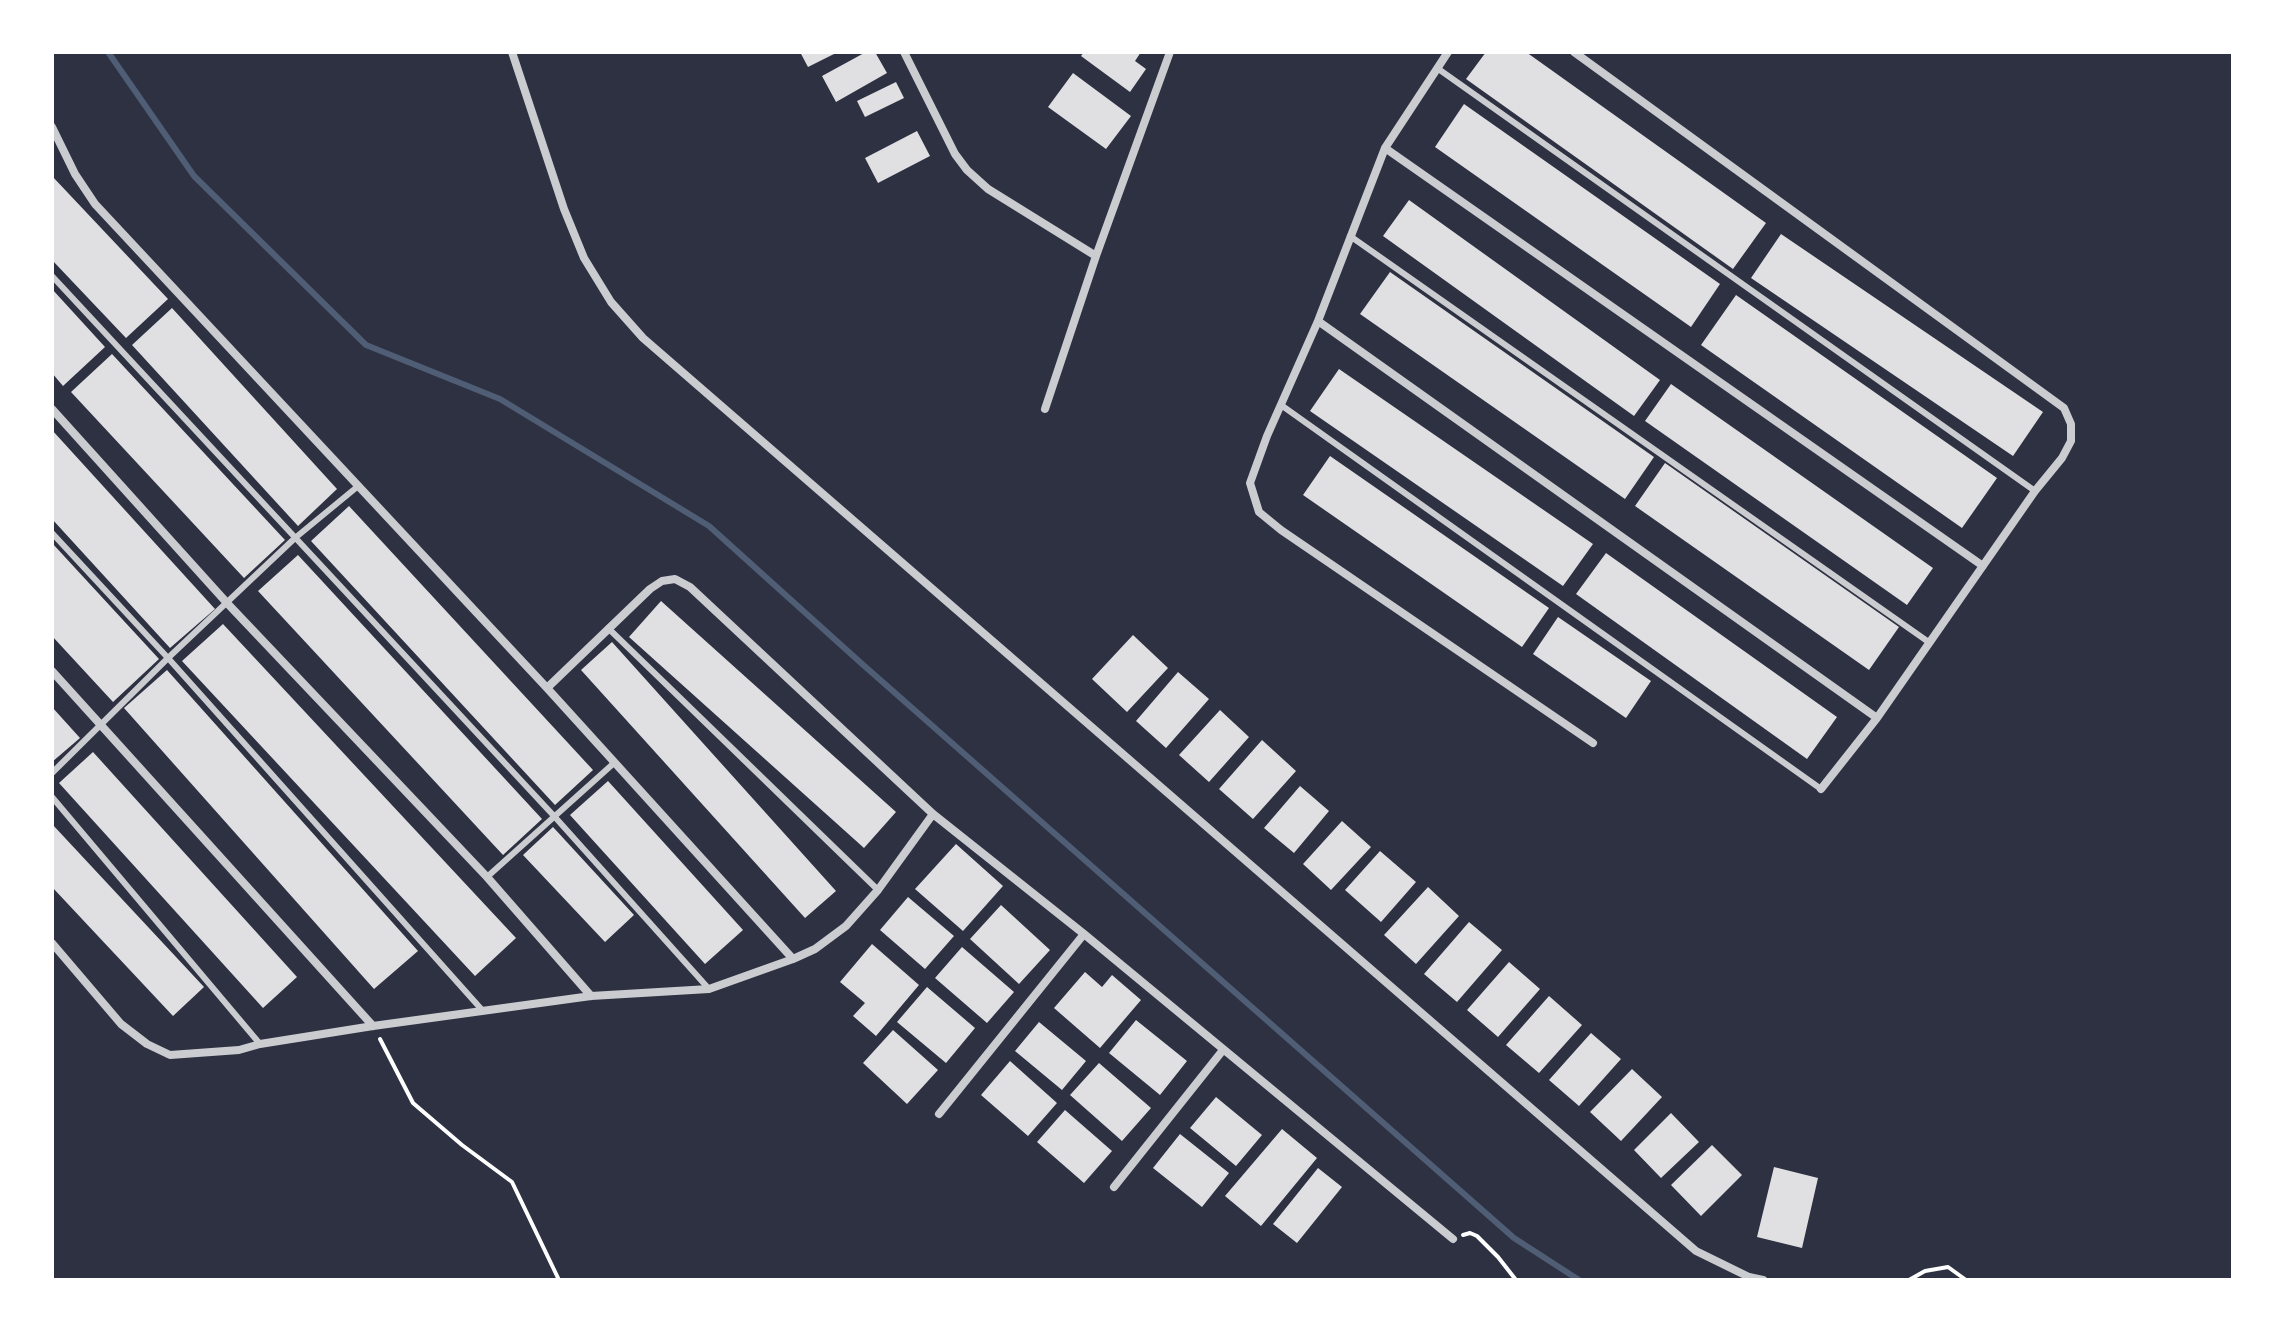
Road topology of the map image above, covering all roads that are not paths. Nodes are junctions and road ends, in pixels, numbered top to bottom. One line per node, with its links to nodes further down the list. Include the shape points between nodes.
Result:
1 (512, 52): 50 (street, via 584,258 611,302 643,338 1696,1251)
2 (904, 52): 10 (street, via 967,170 988,189)
3 (1170, 52): 10 (street)
4 (1448, 52): 6 (street)
5 (1574, 52): 17 (street, via 2064,408 2071,441)
6 (1437, 68): 8 (street); 17 (lane)
7 (52, 127): 16 (street, via 95,204)
8 (1385, 148): 9 (street); 20 (street)
9 (1349, 235): 12 (street); 23 (lane)
10 (1096, 256): 15 (street)
11 (52, 276): 19 (lane)
12 (1318, 321): 13 (street); 27 (street)
13 (1281, 405): 29 (street, via 1250,483 1259,512); 32 (lane)
14 (52, 409): 21 (street)
15 (1045, 409)
16 (357, 487): 19 (lane); 26 (street)
17 (2035, 491): 20 (street)
18 (52, 533): 24 (lane)
19 (295, 538): 21 (lane); 35 (lane)
20 (1983, 566): 23 (street)
21 (227, 603): 24 (lane); 36 (street)
22 (608, 628): 26 (street); 34 (street, via 662,581 675,579 690,587); 37 (lane)
23 (1930, 643): 27 (street)
24 (168, 658): 28 (lane); 43 (lane)
25 (52, 671): 28 (street)
26 (547, 688): 30 (street)
27 (1877, 718): 32 (street)
28 (101, 724): 31 (lane); 44 (street)
29 (1593, 743)
30 (614, 763): 35 (lane); 40 (street)
31 (52, 773)
32 (1821, 789)
33 (52, 797): 45 (lane)
34 (933, 814): 37 (street); 38 (street)
35 (554, 816): 36 (lane); 41 (lane)
36 (487, 877): 42 (street)
37 (878, 890): 40 (street, via 846,926)
38 (1084, 934): 46 (street); 47 (street)
39 (52, 943): 45 (street, via 121,1024 147,1044 170,1055)
40 (793, 959): 41 (street)
41 (709, 989): 42 (street)
42 (591, 996): 43 (street)
43 (483, 1011): 44 (street)
44 (373, 1026): 45 (street)
45 (260, 1044)
46 (1223, 1050): 48 (street); 49 (street)
47 (939, 1114)
48 (1114, 1187)
49 (1453, 1239)
50 (1763, 1280)

